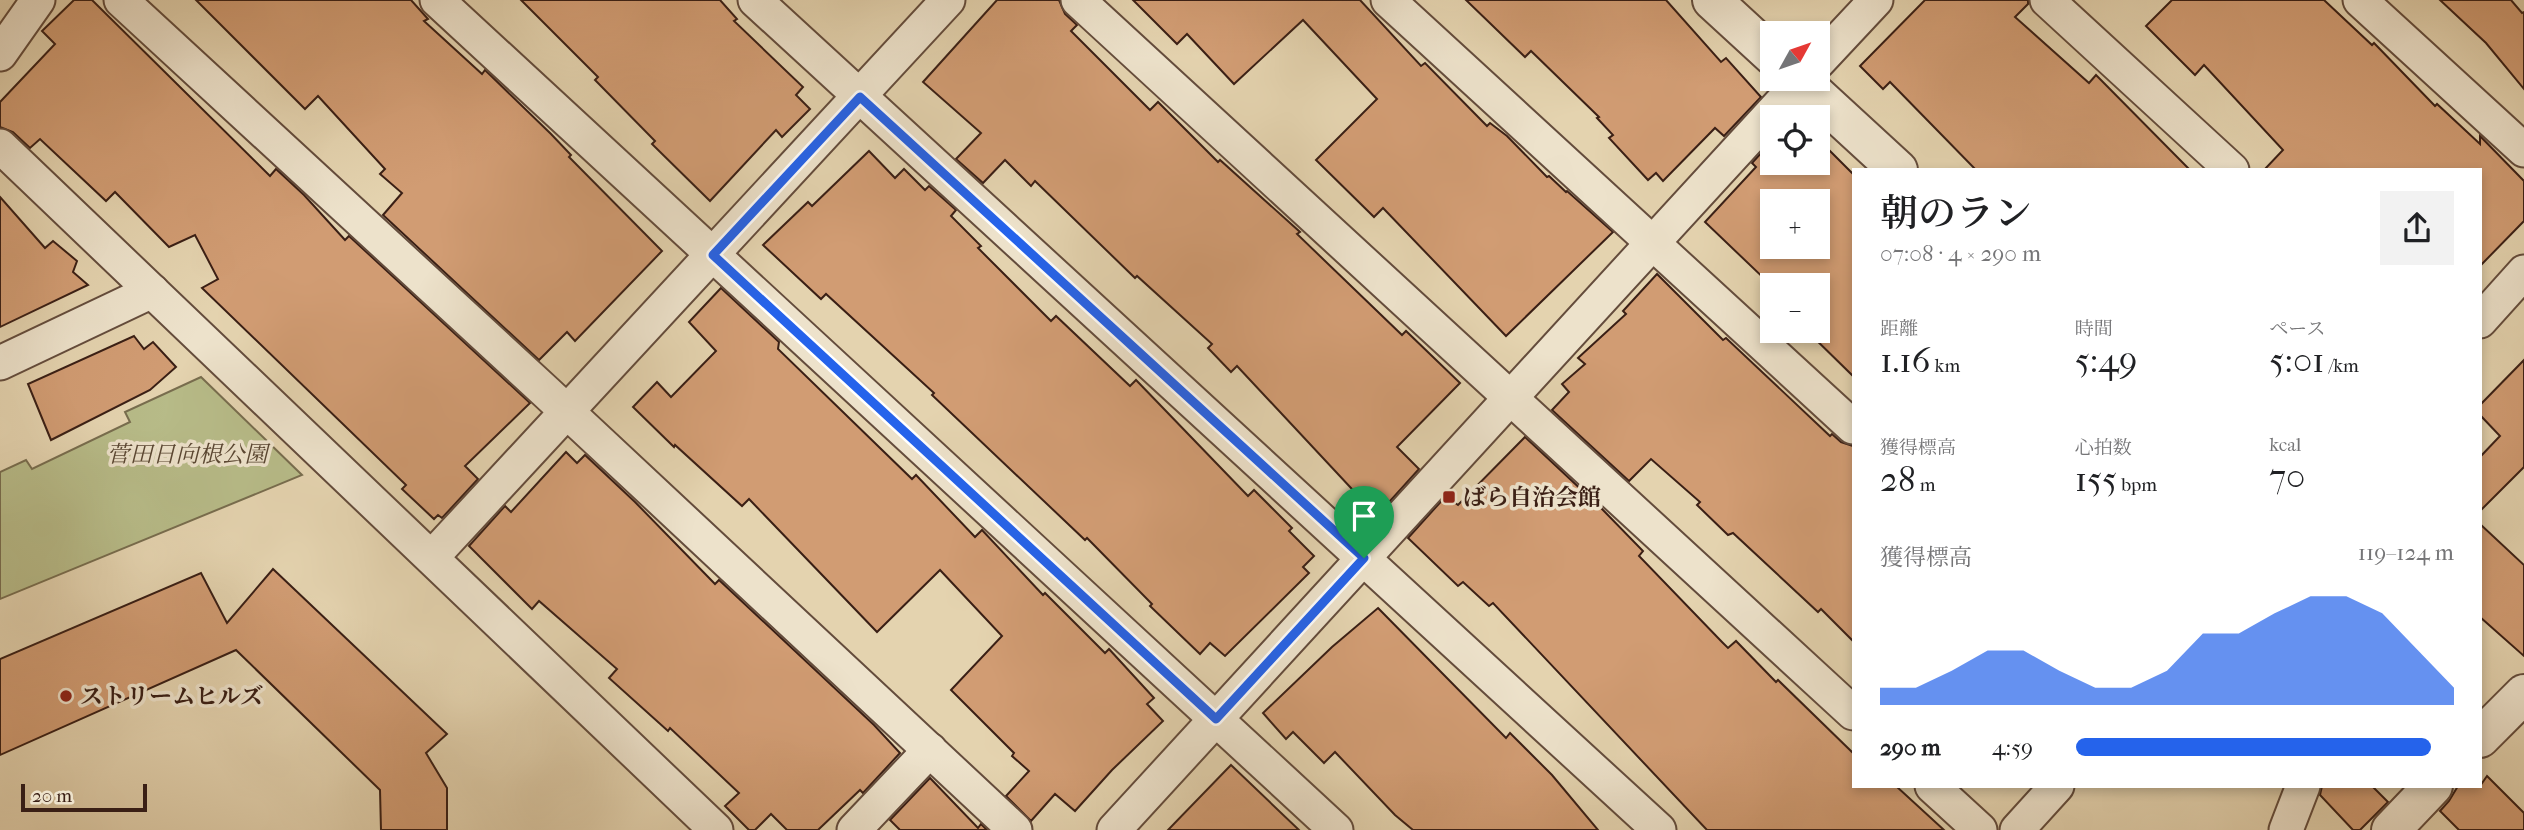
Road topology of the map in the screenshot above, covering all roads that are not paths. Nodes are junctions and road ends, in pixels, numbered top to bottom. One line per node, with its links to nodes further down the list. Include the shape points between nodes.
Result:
1 (38, 0): 14 (street)
2 (121, 0): 29 (street)
3 (437, 0): 23 (street)
4 (755, 0): 17 (street)
5 (948, 0): 17 (street)
6 (1078, 0): 28 (street)
7 (1388, 0): 22 (street)
8 (1712, 0): 12 (street)
9 (1876, 0): 13 (street)
10 (2047, 0): 21 (street)
11 (2360, 0): 19 (street)
12 (1760, 44)
13 (1830, 49)
14 (0, 54)
15 (1790, 91): 22 (street)
16 (1821, 91): 20 (street)
17 (860, 97): 23 (street); 32 (street)
18 (0, 146): 25 (street)
19 (2524, 150)
20 (1896, 168)
21 (2230, 168)
22 (1653, 242): 28 (street); 30 (street)
23 (713, 255): 29 (street); 34 (street)
24 (2524, 272): 26 (street)
25 (152, 291): 27 (street); 31 (street)
26 (2482, 319)
27 (0, 363)
28 (1510, 398): 32 (street); 33 (street)
29 (567, 412): 31 (street); 35 (street)
30 (1852, 425)
31 (432, 557): 40 (street)
32 (1364, 558): 34 (street); 45 (street)
33 (1852, 712)
34 (1216, 719): 43 (street); 44 (street)
35 (930, 750): 41 (street); 42 (street)
36 (1934, 788): 46 (street)
37 (2055, 788): 47 (street)
38 (2302, 788): 48 (street)
39 (2431, 788): 49 (street)
40 (716, 830)
41 (854, 830)
42 (1014, 830)
43 (1114, 830)
44 (1336, 830)
45 (1659, 830)
46 (1980, 830)
47 (2017, 830)
48 (2286, 830)
49 (2391, 830)

